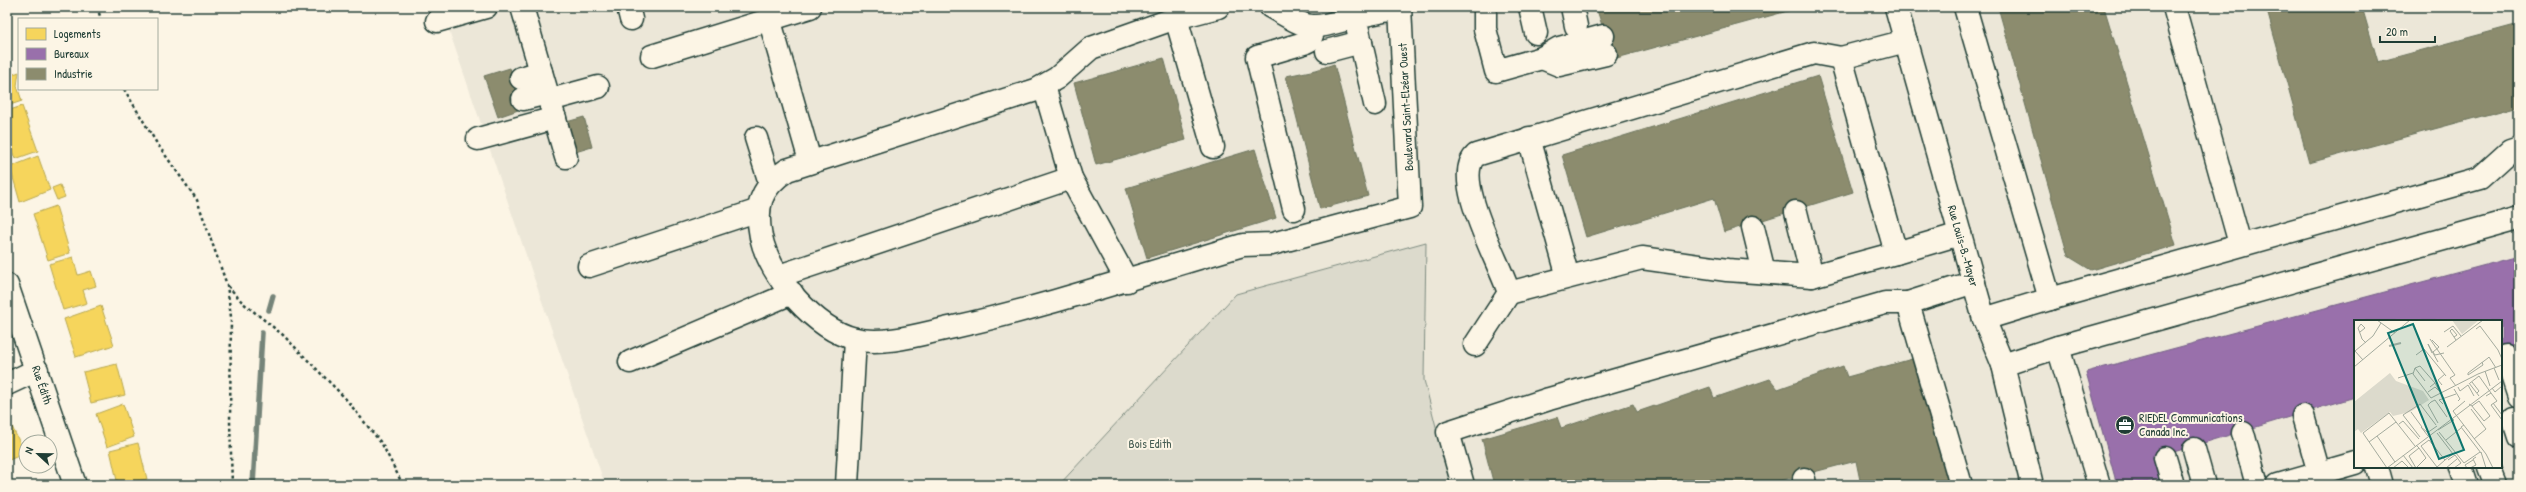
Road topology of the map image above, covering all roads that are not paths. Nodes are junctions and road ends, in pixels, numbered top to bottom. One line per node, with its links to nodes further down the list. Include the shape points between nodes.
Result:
1 (486, 7): 15 (street)
2 (522, 7): 24 (street)
3 (810, 7): 13 (street)
4 (1218, 7): 14 (street)
5 (1271, 7): 16 (street, via 1302,25)
6 (1400, 7): 12 (street); 51 (street, Boulevard Saint-Elzéar Ouest, via 1410,207 1272,244 1243,245)
7 (1485, 7): 20 (street, via 1485,29 1496,71 1542,58 1559,48)
8 (1530, 7): 17 (street)
9 (1896, 7): 18 (street, Rue Louis-B.-Mayer)
10 (1965, 7): 56 (street)
11 (2174, 7): 44 (street)
12 (1355, 17): 16 (street); 19 (street)
13 (769, 18): 22 (street); 35 (street)
14 (1176, 18): 25 (street, via 1091,48); 32 (street)
15 (437, 21)
16 (1315, 27): 38 (street, via 1310,40 1257,57)
17 (1536, 33)
18 (1906, 41): 23 (street); 43 (street, Rue Louis-B.-Mayer)
19 (1361, 42): 21 (street); 28 (street)
20 (1604, 45)
21 (1327, 51)
22 (652, 56)
23 (1841, 58): 30 (street, via 1814,53); 45 (street)
24 (541, 72): 27 (street); 27 (street, via 522,88)
25 (1044, 86): 35 (street); 36 (street)
26 (598, 88): 27 (street)
27 (551, 104): 31 (street); 34 (street)
28 (1375, 104)
29 (756, 138): 37 (street)
30 (1529, 138): 50 (street); 55 (street, via 1476,155 1470,163 1470,189 1481,227)
31 (478, 139)
32 (1213, 147)
33 (2519, 148): 44 (street, via 2510,150 2480,178)
34 (566, 157)
35 (810, 161): 37 (street, via 787,170)
36 (1071, 178): 49 (street); 51 (street)
37 (770, 183): 39 (street, via 764,192)
38 (1294, 209)
39 (759, 210): 46 (street); 49 (street, via 762,240)
40 (1803, 213): 48 (street)
41 (2519, 218): 61 (street)
42 (1753, 227): 47 (street)
43 (1960, 234): 45 (street); 52 (street, Rue Louis-B.-Mayer)
44 (2240, 244): 56 (street)
45 (1896, 253): 48 (street)
46 (589, 266)
47 (1764, 272): 48 (street); 50 (street, via 1727,270 1642,258)
48 (1819, 274)
49 (779, 276): 54 (street)
50 (1568, 277): 55 (street)
51 (1136, 278): 59 (street, via 1001,316 932,331 883,340)
52 (1974, 282): 57 (street); 58 (street, Rue Louis-B.-Mayer)
53 (7, 285): 65 (street, Rue Édith)
54 (792, 293): 59 (street, via 815,318 828,327); 63 (street)
55 (1509, 293): 60 (street)
56 (2050, 299): 58 (street)
57 (1908, 303): 80 (street, via 1885,303 1557,397 1448,432); 81 (street)
58 (1984, 319): 64 (street, Rue Louis-B.-Mayer)
59 (855, 338): 79 (street)
60 (1475, 345)
61 (2058, 347): 64 (street); 83 (street)
62 (2506, 356): 67 (street)
63 (630, 362)
64 (2003, 365): 82 (street, Rue Louis-B.-Mayer)
65 (37, 370): 66 (street); 78 (street, Rue Édith)
66 (7, 384)
67 (2519, 396)
68 (2303, 416): 76 (street)
69 (2243, 433): 86 (street)
70 (2194, 449): 85 (street)
71 (2164, 458): 84 (street)
72 (2354, 463): 76 (street)
73 (2377, 468): 87 (street)
74 (2460, 468): 88 (street)
75 (2489, 468): 89 (street)
76 (2319, 473): 77 (street)
77 (2291, 483)
78 (75, 485)
79 (847, 485)
80 (1463, 485)
81 (1961, 485)
82 (2032, 485)
83 (2099, 485)
84 (2173, 485)
85 (2204, 485)
86 (2258, 485)
87 (2382, 485)
88 (2467, 485)
89 (2496, 485)

